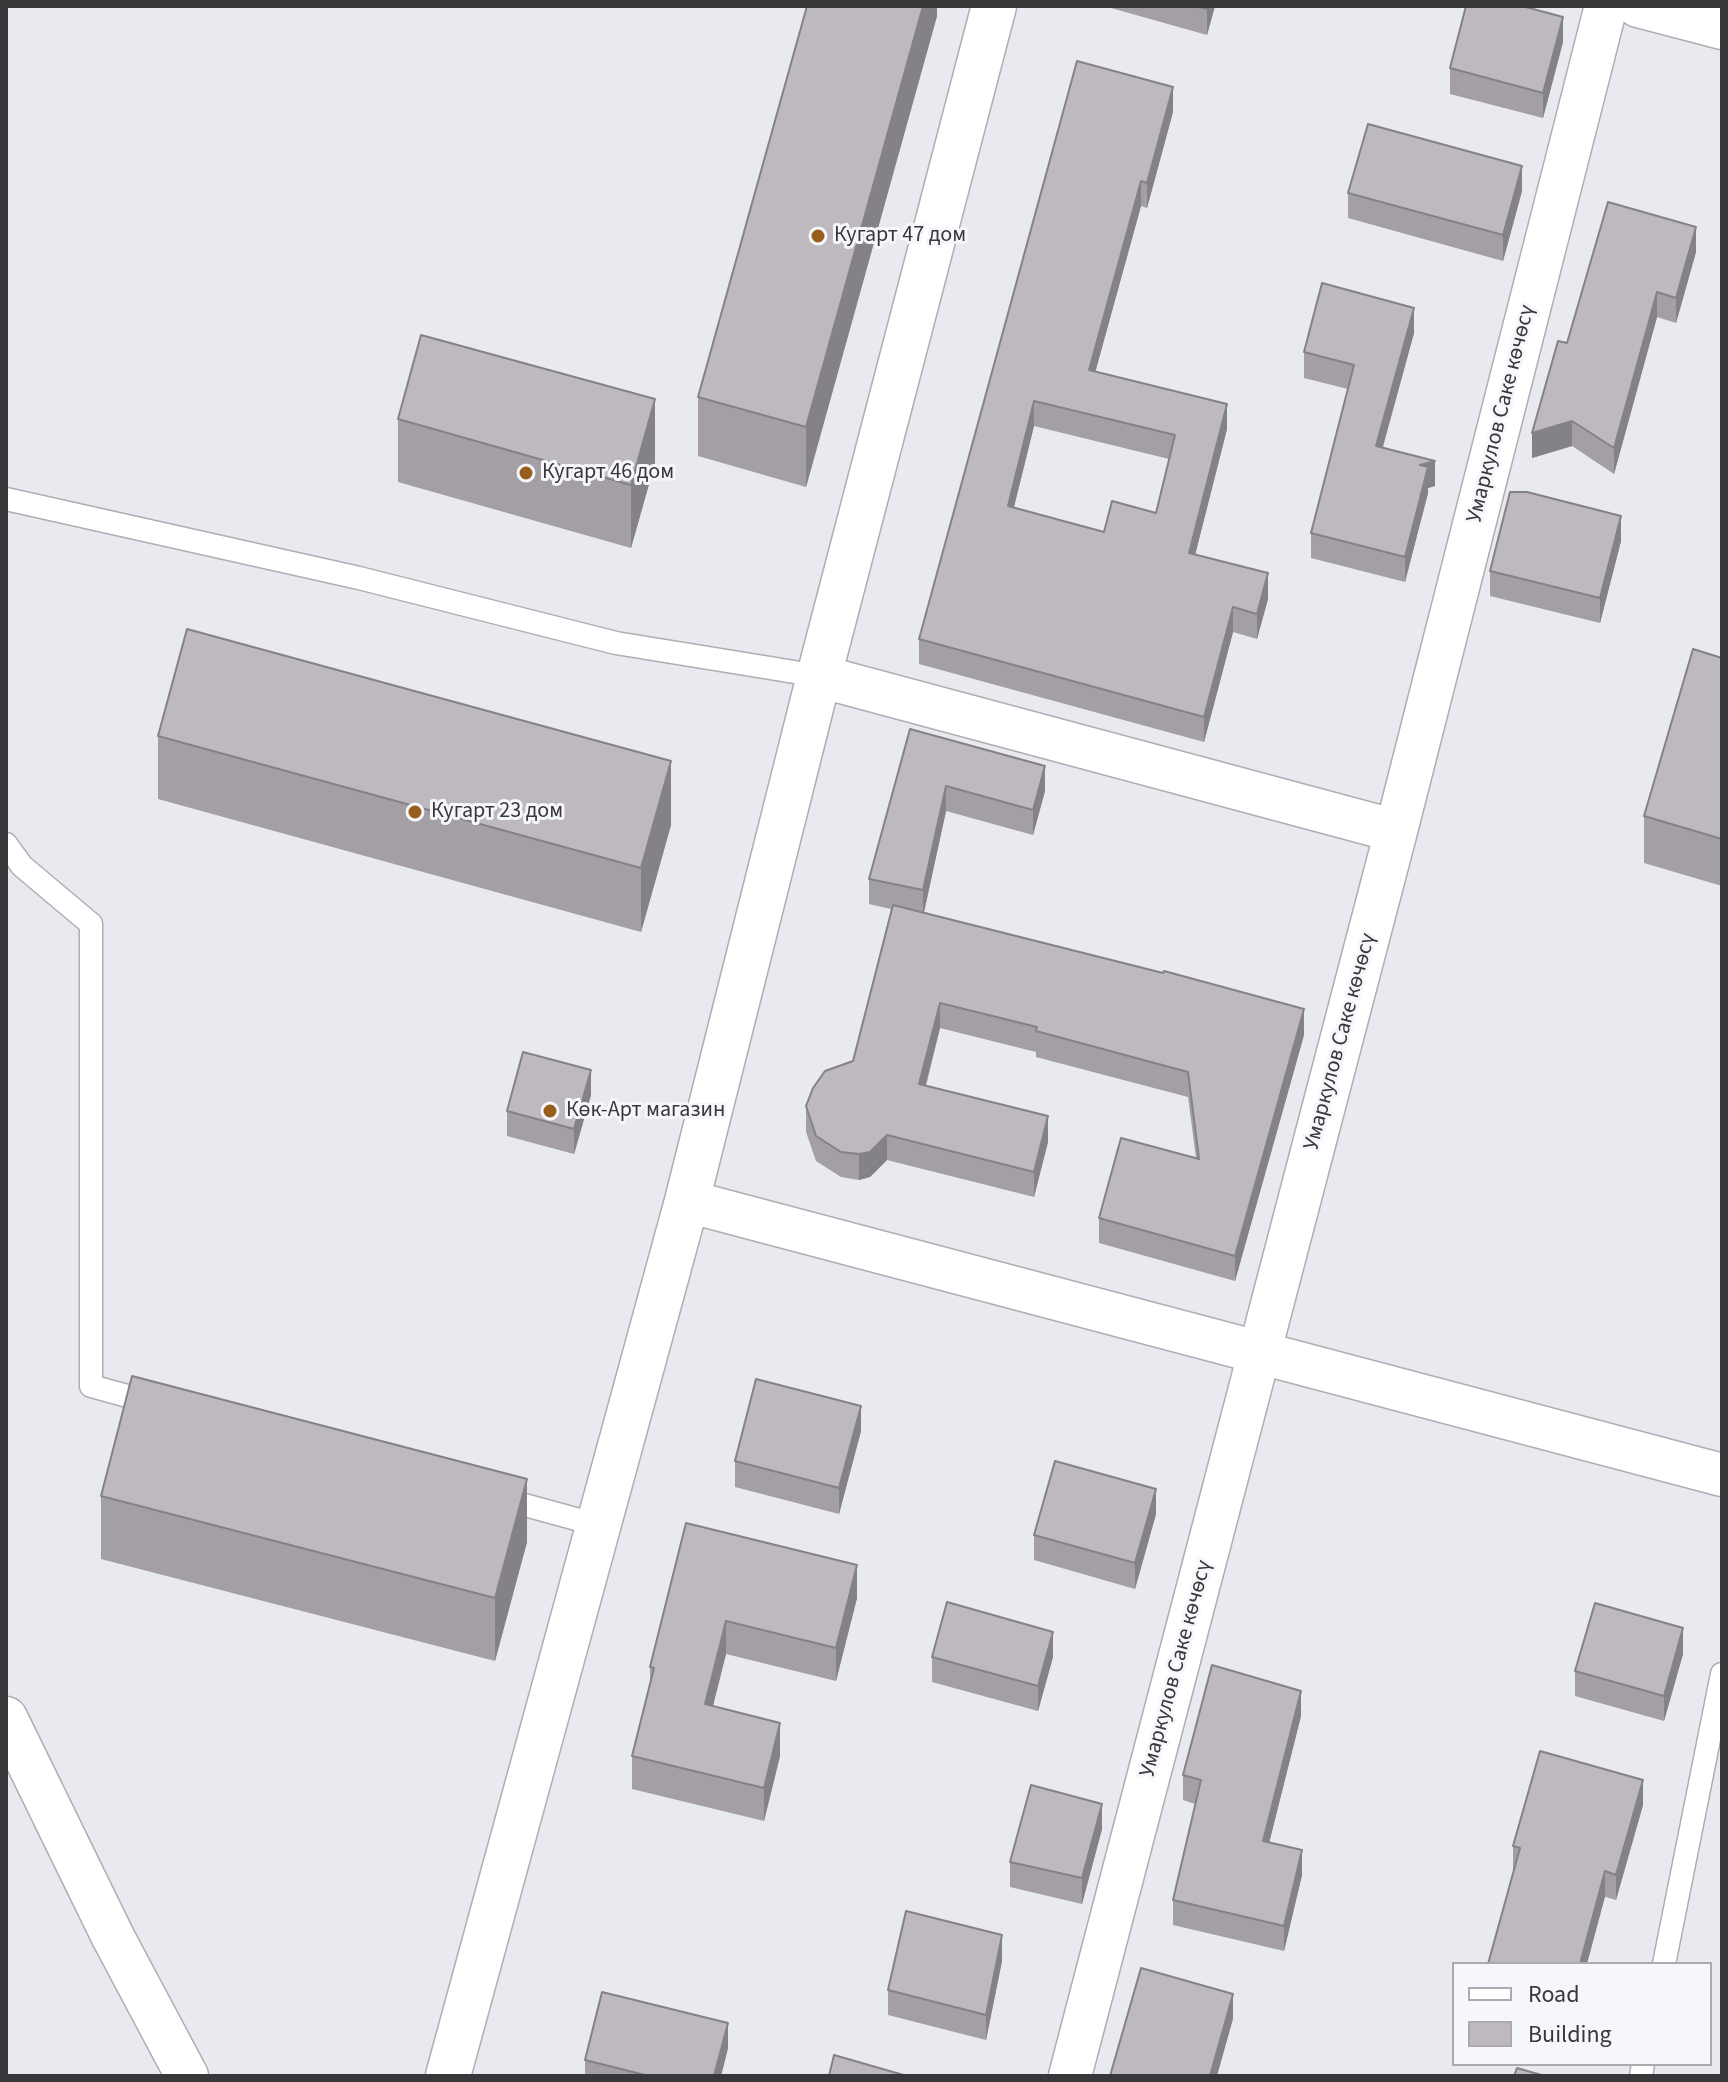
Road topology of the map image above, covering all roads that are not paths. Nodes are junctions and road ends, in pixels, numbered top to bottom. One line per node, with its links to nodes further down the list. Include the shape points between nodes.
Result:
1 (994, 6): 6 (main road)
2 (1606, 6): 7 (street, Умаркулов Саке көчөсү)
3 (1638, 6): 4 (street)
4 (1722, 28)
5 (6, 499): 6 (lane, via 359,578 616,643)
6 (819, 676): 7 (street); 9 (main road)
7 (1396, 831): 10 (street, Умаркулов Саке көчөсү)
8 (6, 844): 11 (lane, via 22,866 91,924 91,1386)
9 (687, 1201): 10 (street); 14 (main road)
10 (1260, 1353): 12 (street); 20 (street, Умаркулов Саке көчөсү)
11 (168, 1407)
12 (1722, 1475)
13 (475, 1491): 14 (lane)
14 (598, 1525): 19 (main road)
15 (1722, 1674): 17 (lane)
16 (6, 1718): 18 (street)
17 (1664, 1962)
18 (187, 2076)
19 (448, 2076)
20 (1070, 2076)

